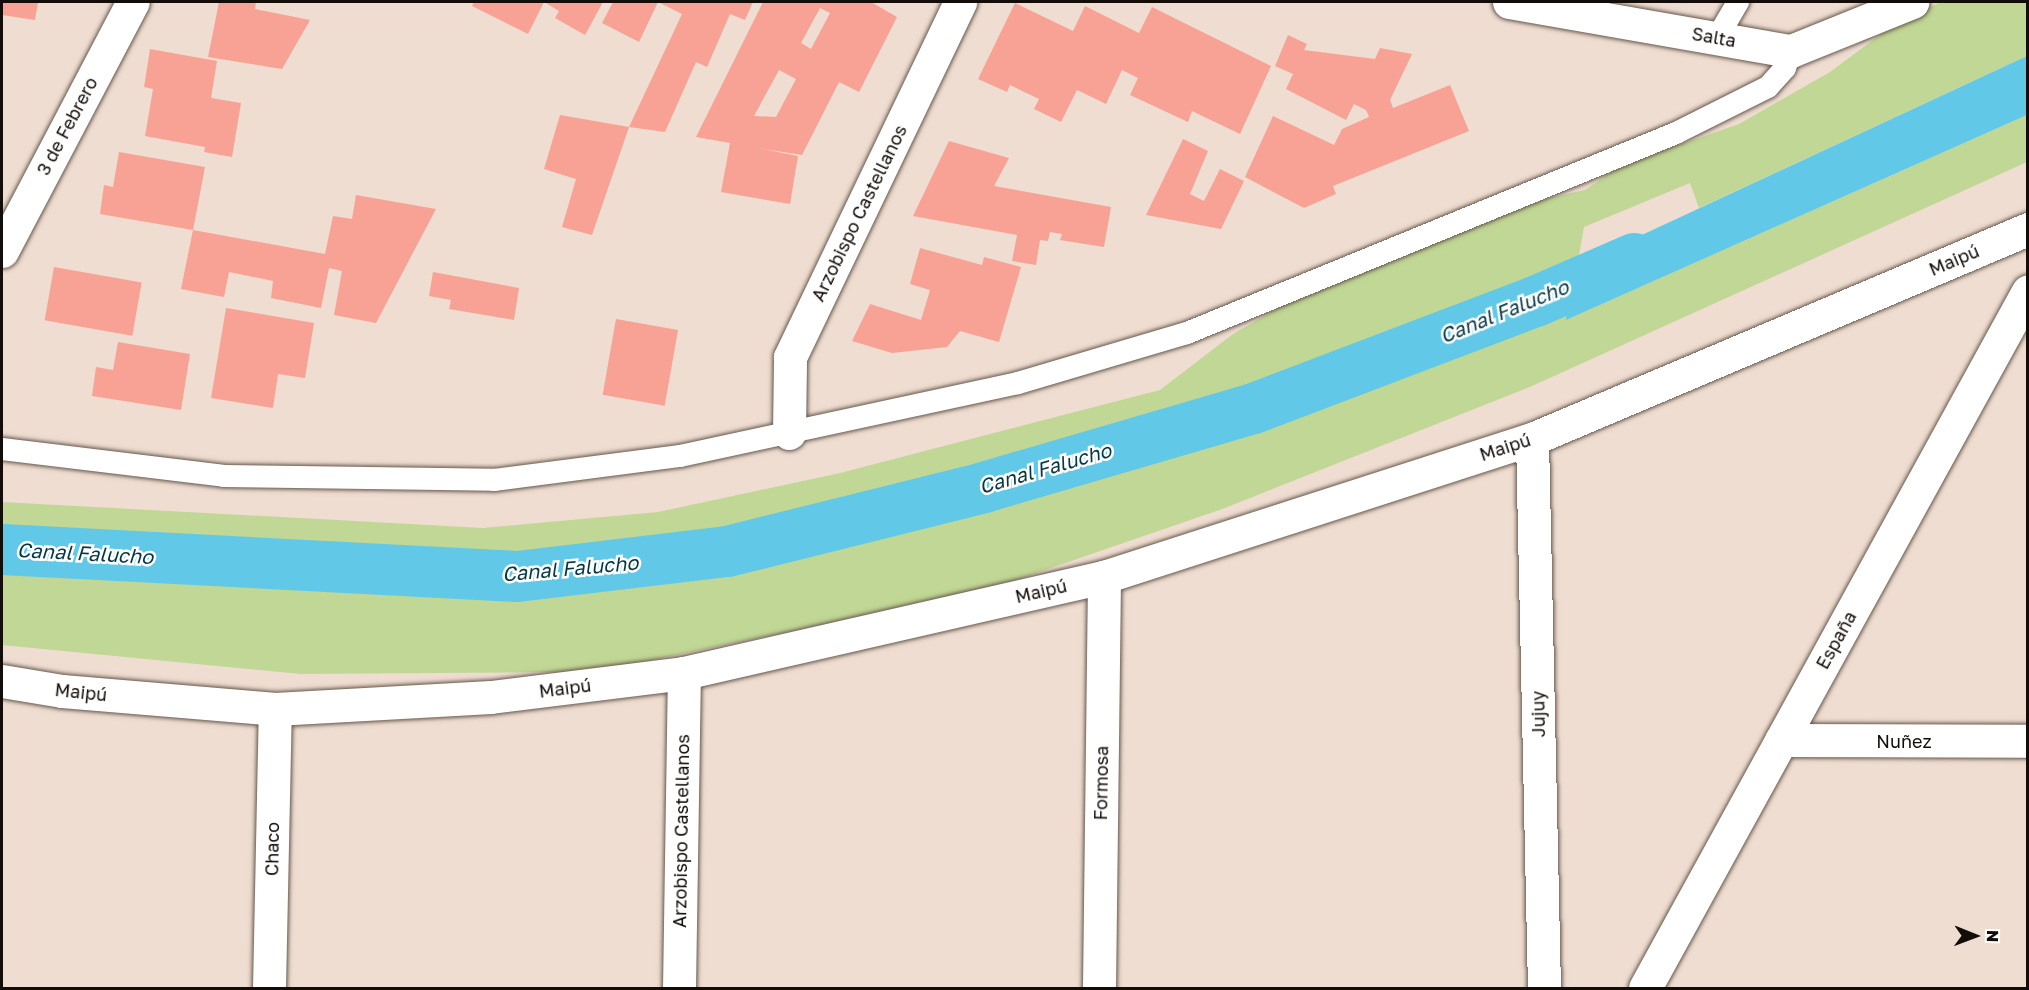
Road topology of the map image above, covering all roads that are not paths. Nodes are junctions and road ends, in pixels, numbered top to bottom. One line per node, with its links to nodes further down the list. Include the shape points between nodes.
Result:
1 (133, 2): 9 (street, 3 de Febrero)
2 (960, 2): 11 (street, Arzobispo Castellanos, via 790,357)
3 (1509, 2): 6 (street, Salta)
4 (1738, 2): 6 (lane)
5 (1912, 2): 7 (street)
6 (1717, 38): 7 (street, Salta)
7 (1791, 51): 11 (lane, via 1785,68 1768,87 1676,133 1187,333 1018,383)
8 (2028, 229): 12 (street, Maipú)
9 (2, 251)
10 (2028, 291): 18 (street, España)
11 (789, 433): 13 (lane, via 680,456 494,480 224,476)
12 (1532, 439): 14 (street, Maipú); 23 (street, Jujuy)
13 (2, 448)
14 (1104, 577): 15 (street, Maipú); 22 (street, Formosa)
15 (684, 673): 17 (street, Maipú, via 491,697); 21 (street, Arzobispo Castellanos)
16 (2, 681): 17 (street, Maipú, via 62,691)
17 (275, 708): 20 (street, Chaco)
18 (1781, 740): 19 (street, Nuñez); 24 (street, España)
19 (2028, 741)
20 (269, 988)
21 (679, 988)
22 (1099, 988)
23 (1544, 988)
24 (1645, 988)

